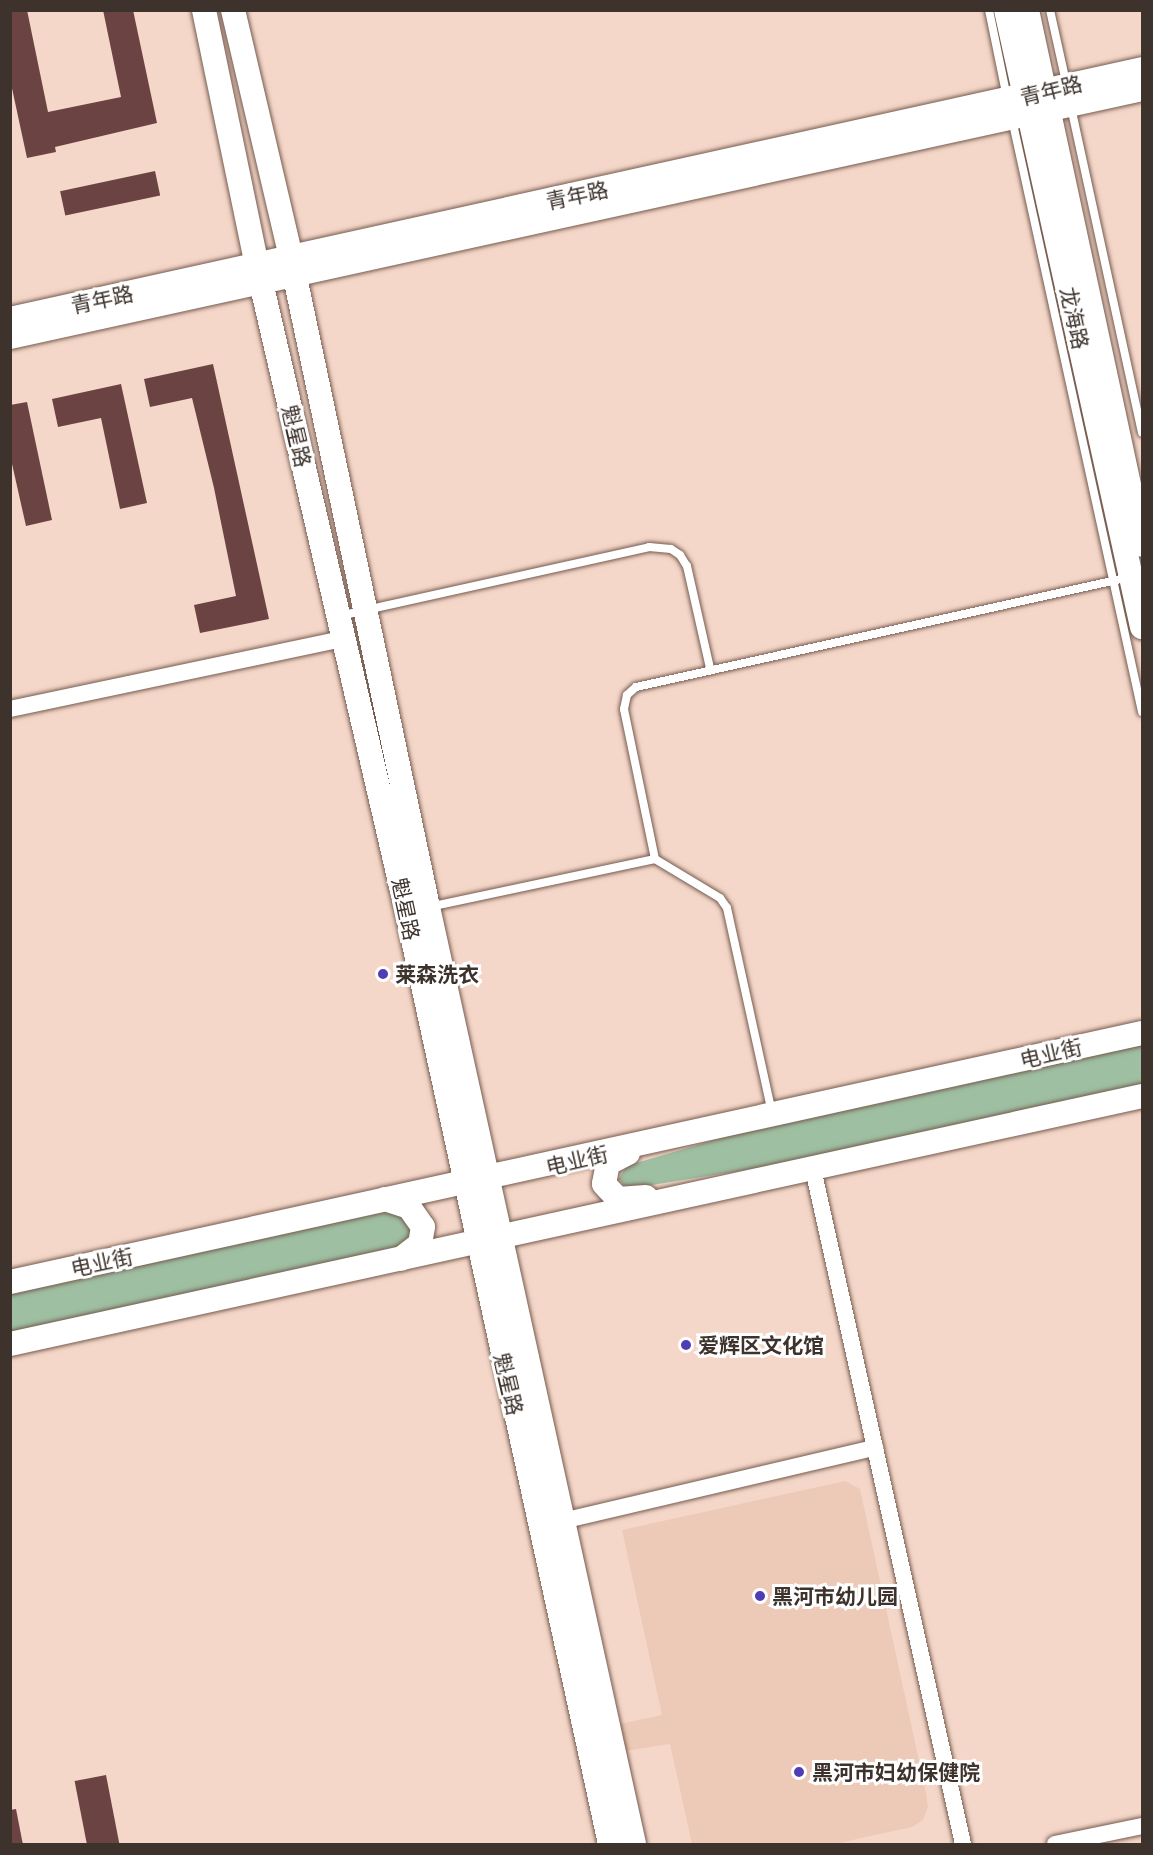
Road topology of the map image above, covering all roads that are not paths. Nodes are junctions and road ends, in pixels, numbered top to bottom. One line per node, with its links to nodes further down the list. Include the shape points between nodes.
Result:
1 (204, 10): 11 (street, 魁星路)
2 (233, 10): 10 (street, 魁星路)
3 (988, 10): 9 (lane)
4 (1006, 10): 9 (street, 龙海路)
5 (1027, 10): 9 (street, 龙海路)
6 (1050, 10): 9 (lane)
7 (1143, 69): 9 (street, 青年路)
8 (1143, 90): 9 (street, 青年路)
9 (1038, 103): 10 (street, 青年路); 14 (lane); 15 (street, 龙海路); 16 (street, 龙海路)
10 (292, 267): 11 (street, 青年路); 17 (street, 魁星路)
11 (259, 274): 12 (street, 青年路); 13 (street, 青年路); 18 (street, 魁星路)
12 (10, 319)
13 (10, 337)
14 (1143, 432)
15 (1143, 545)
16 (1129, 577): 19 (street, 龙海路); 20 (lane); 22 (lane)
17 (364, 610): 18 (lane); 20 (lane, via 649,547 671,549 687,566); 24 (street, 魁星路)
18 (342, 627): 21 (street); 24 (street, 魁星路)
19 (1143, 627)
20 (710, 668): 23 (lane, via 636,687 627,695 624,709)
21 (10, 709)
22 (1143, 712)
23 (655, 859): 24 (lane); 27 (lane, via 720,898 727,908)
24 (417, 909): 30 (street, 魁星路); 31 (street, 魁星路)
25 (1143, 1033): 27 (street, 电业街)
26 (1143, 1096): 29 (street)
27 (773, 1116): 28 (street, 电业街)
28 (709, 1130): 30 (street, 电业街); 32 (street, via 613,1158 604,1170 604,1184 612,1196 625,1201 684,1189)
29 (813, 1169): 32 (street); 39 (street)
30 (489, 1180): 31 (street, 电业街); 34 (street, 魁星路)
31 (465, 1185): 33 (street, 电业街); 35 (street, 魁星路)
32 (725, 1189): 34 (street)
33 (385, 1200): 36 (street, via 409,1207 423,1227 415,1251); 37 (street, 电业街)
34 (502, 1238): 35 (street); 40 (street, 魁星路)
35 (478, 1244): 36 (street); 40 (street, 魁星路)
36 (393, 1262): 38 (street)
37 (10, 1282)
38 (10, 1344)
39 (875, 1448): 40 (street); 44 (street)
40 (552, 1523): 42 (street, 魁星路); 43 (street, 魁星路)
41 (1143, 1826): 45 (street)
42 (610, 1845)
43 (634, 1845)
44 (963, 1845)
45 (1055, 1845)

